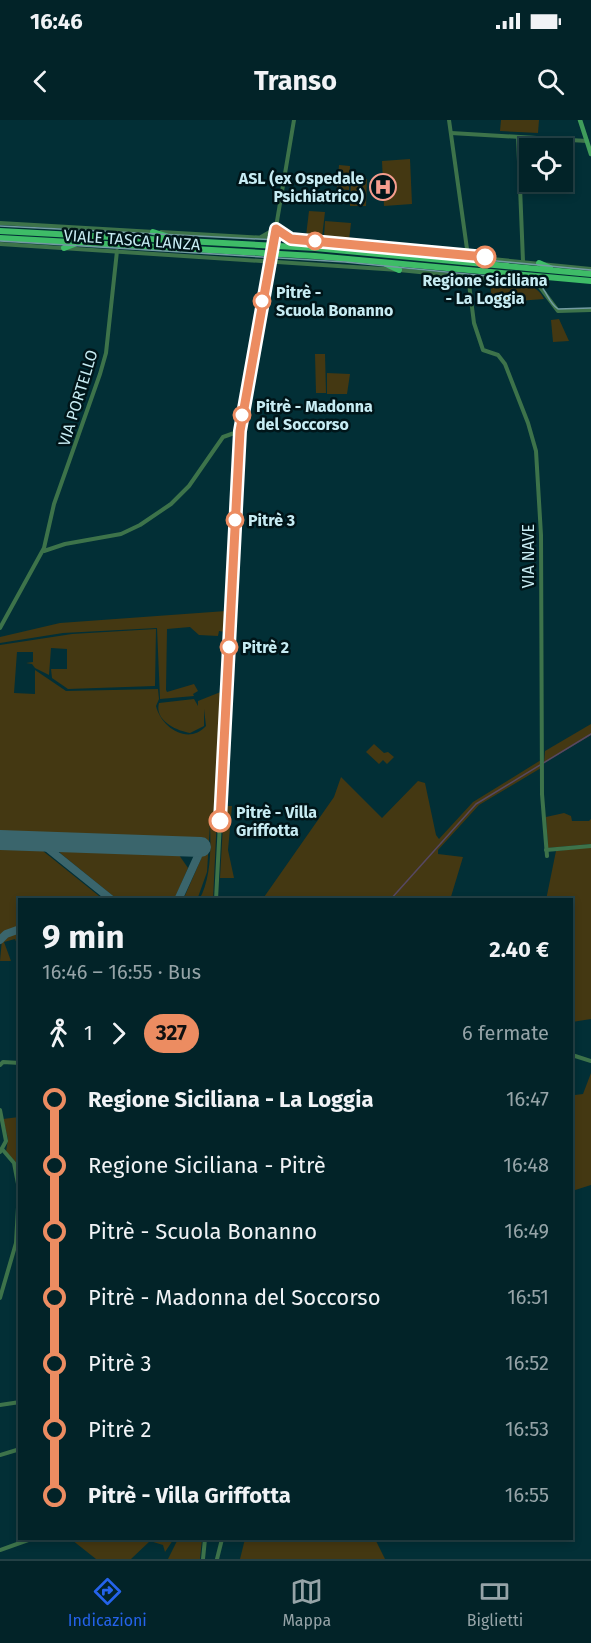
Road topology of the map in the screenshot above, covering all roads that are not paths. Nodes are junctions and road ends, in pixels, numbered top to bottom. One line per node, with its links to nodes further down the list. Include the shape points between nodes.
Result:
1 (294, 120): 9 (street)
2 (449, 120): 4 (street)
3 (580, 120): 6 (main road)
4 (451, 133): 5 (street); 24 (street)
5 (518, 137): 6 (street); 27 (street)
6 (587, 141): 7 (main road)
7 (591, 154)
8 (0, 223): 11 (street)
9 (276, 229): 12 (street); 15 (street); 16 (street)
10 (0, 231): 14 (main road)
11 (153, 232): 12 (street); 14 (main road)
12 (261, 237): 16 (street)
13 (0, 238): 17 (main road)
14 (175, 239): 22 (main road)
15 (291, 239): 16 (street); 19 (street)
16 (272, 240): 23 (street, bridge)
17 (80, 242): 20 (main road); 26 (main road)
18 (0, 244): 20 (street, VIALE TASCA LANZA)
19 (380, 247): 22 (main road); 24 (street)
20 (64, 248): 21 (street, VIALE TASCA LANZA)
21 (117, 251): 25 (street, VIALE TASCA LANZA); 40 (street, VIA PORTELLO, via 106,353 54,504)
22 (365, 252): 32 (main road)
23 (270, 255): 25 (street); 28 (street)
24 (468, 256): 27 (street)
25 (262, 261): 28 (street, VIALE TASCA LANZA)
26 (380, 261): 31 (main road); 33 (main road)
27 (523, 261): 29 (street)
28 (270, 262): 31 (street, VIALE TASCA LANZA); 39 (street)
29 (539, 263): 30 (street); 32 (main road)
30 (591, 269)
31 (399, 270): 35 (street, VIALE TASCA LANZA)
32 (556, 271): 34 (main road)
33 (512, 274): 36 (main road); 37 (main road)
34 (591, 274)
35 (468, 276): 36 (street, VIALE TASCA LANZA); 43 (street, VIA NAVE, via 474,323 483,350 498,355 505,364 536,451)
36 (491, 278): 38 (street, VIALE TASCA LANZA, via 538,285 558,311)
37 (591, 281)
38 (591, 310)
39 (240, 431): 40 (street, via 223,436 189,486 140,525 120,534); 45 (street)
40 (43, 550): 41 (street, VIA PORTELLO)
41 (0, 628)
42 (591, 846): 43 (street)
43 (546, 850): 44 (street, VIA NAVE)
44 (547, 856)
45 (216, 898)
46 (573, 1055): 47 (street)
47 (591, 1061)
48 (2, 1063): 49 (street)
49 (18, 1063)
50 (0, 1110): 51 (street, via 6,1141)
51 (1, 1150): 52 (street, via 14,1163)
52 (18, 1184)
53 (18, 1207): 54 (street, via 16,1244)
54 (0, 1298)
55 (18, 1402): 56 (street)
56 (0, 1405)
57 (18, 1450): 58 (street)
58 (0, 1455)
59 (29, 1540): 62 (street)
60 (205, 1540): 63 (street)
61 (222, 1540): 64 (street)
62 (0, 1550)
63 (203, 1559)
64 (217, 1559)

